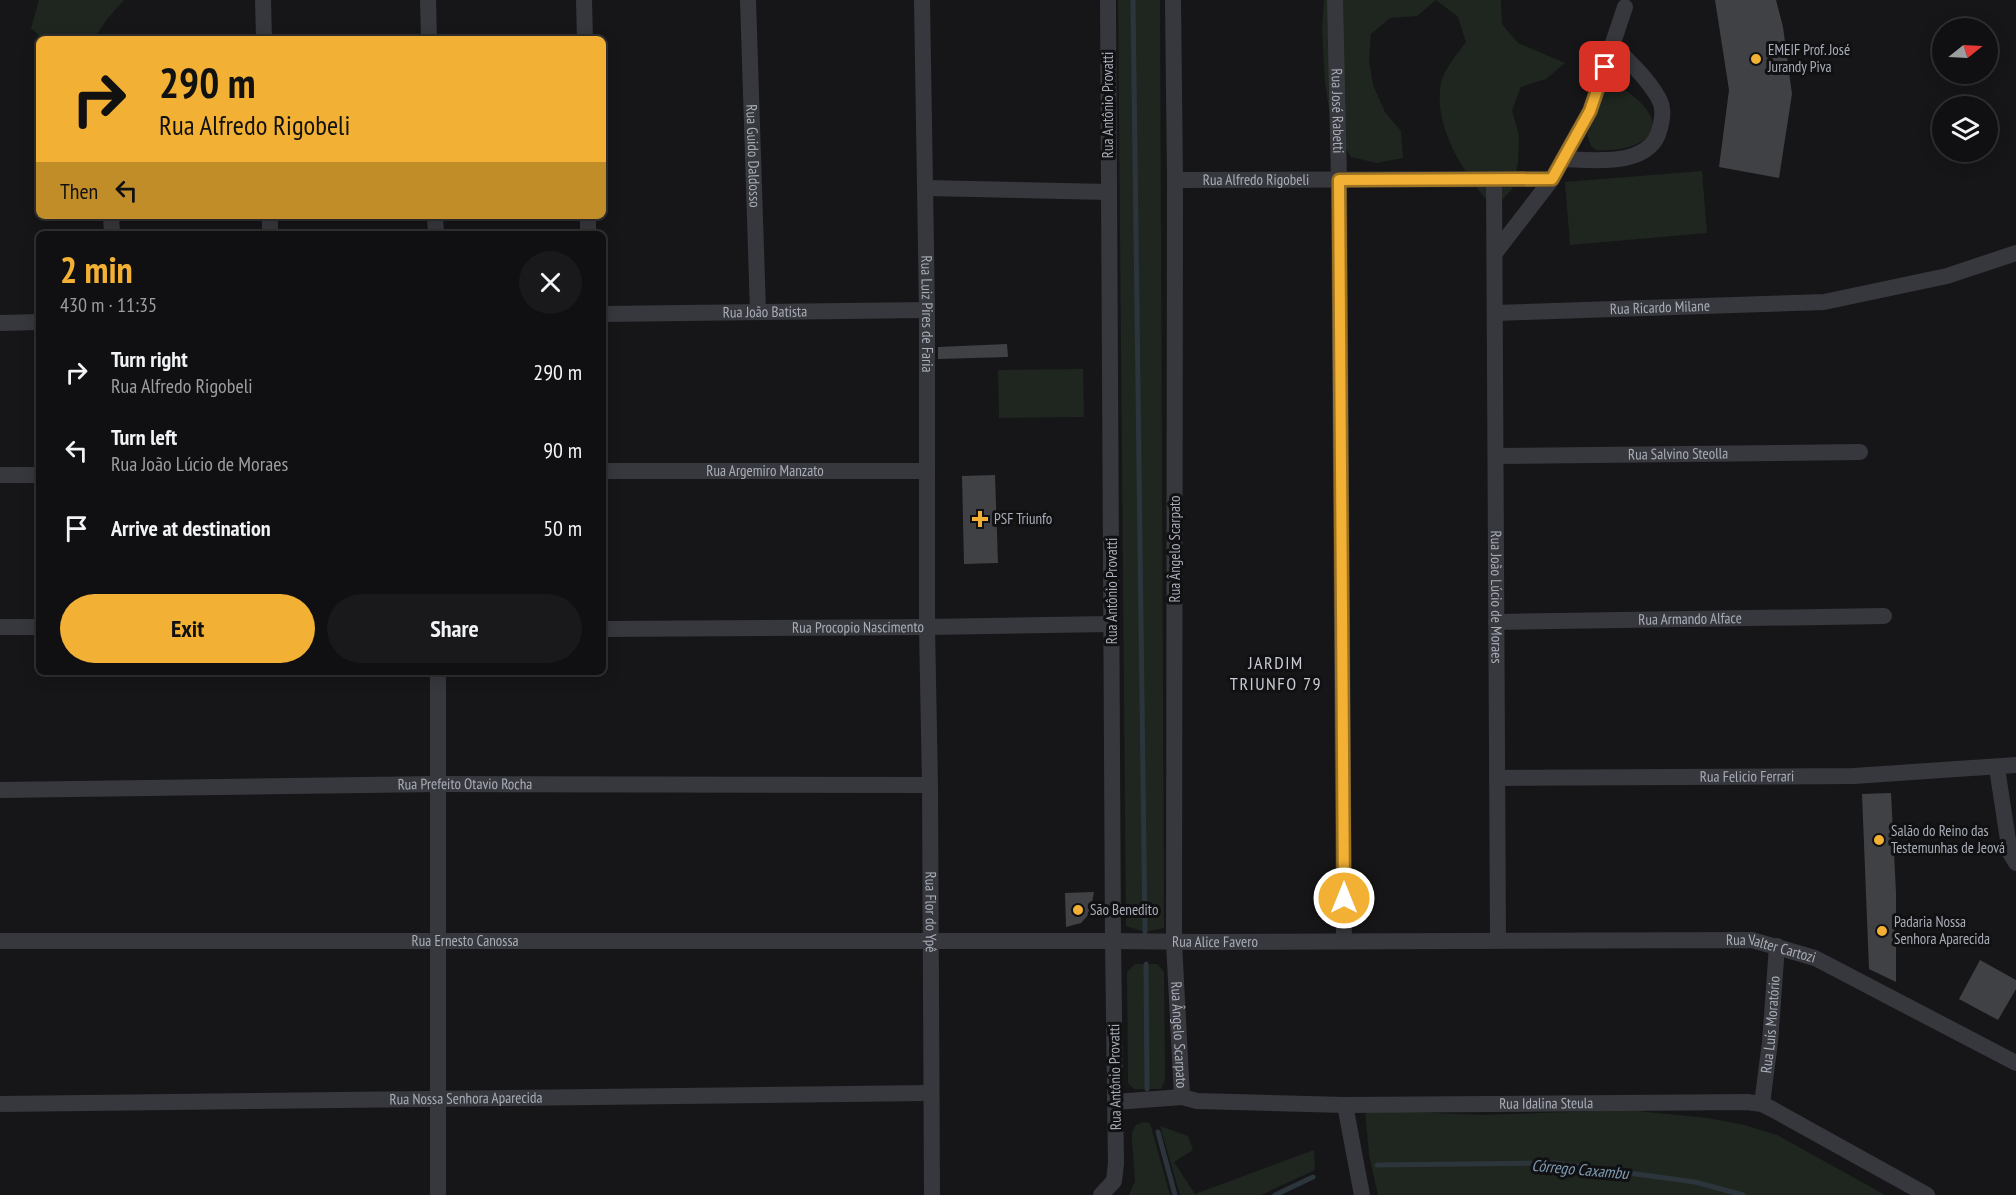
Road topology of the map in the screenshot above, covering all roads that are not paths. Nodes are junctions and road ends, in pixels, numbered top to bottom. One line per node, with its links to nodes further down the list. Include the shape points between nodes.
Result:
1 (263, 0): 10 (street)
2 (428, 0): 11 (street)
3 (584, 0): 12 (street)
4 (748, 0): 24 (street, Rua Guido Daldosso)
5 (922, 0): 19 (street, Rua Luiz Pires de Faria)
6 (1108, 0): 20 (street, Rua Antônio Provatti)
7 (1173, 0): 16 (street, Rua Ângelo Scarpato)
8 (1335, 0): 17 (street, Rua José Rabetti)
9 (1625, 7): 13 (street)
10 (264, 36)
11 (429, 36)
12 (585, 36)
13 (1612, 45): 14 (street, via 1590,111); 14 (street, via 1658,98 1664,112 1658,136 1645,150 1627,158)
14 (1563, 159): 15 (street)
15 (1552, 179): 18 (street, Rua Alfredo Rigobeli); 21 (street)
16 (1175, 180): 17 (street, Rua Alfredo Rigobeli); 56 (street, Rua Ângelo Scarpato)
17 (1339, 180): 18 (street, Rua Alfredo Rigobeli); 50 (street, Rua José Rabetti)
18 (1494, 180): 21 (street, Rua João Lúcio de Moraes)
19 (926, 188): 20 (street); 23 (street, Rua Luiz Pires de Faria)
20 (1109, 192): 37 (street, Rua Antônio Provatti)
21 (1495, 253): 25 (street, Rua João Lúcio de Moraes)
22 (2016, 253): 25 (street, Rua Ricardo Milane, via 1947,276 1824,302)
23 (927, 310): 24 (street, Rua João Batista); 32 (street, Rua Luiz Pires de Faria)
24 (758, 312): 26 (street, Rua João Batista)
25 (1495, 313): 30 (street, Rua João Lúcio de Moraes)
26 (606, 314)
27 (36, 322): 28 (street)
28 (0, 324)
29 (1860, 452): 30 (street, Rua Salvino Steolla)
30 (1496, 456): 36 (street, Rua João Lúcio de Moraes)
31 (606, 471): 32 (street, Rua Argemiro Manzato)
32 (926, 471): 40 (street, Rua Luiz Pires de Faria)
33 (0, 475): 34 (street)
34 (36, 475)
35 (1884, 616): 36 (street, Rua Armando Alface)
36 (1497, 622): 45 (street, Rua João Lúcio de Moraes)
37 (1112, 624): 40 (street, Rua Procopio Nascimento); 55 (street, Rua Antônio Provatti)
38 (0, 627): 39 (street)
39 (36, 627)
40 (927, 627): 41 (street, Rua Procopio Nascimento); 47 (street, Rua Flor do Ypê)
41 (606, 629)
42 (438, 675): 46 (street)
43 (2016, 765): 44 (street, Rua Felicio Ferrari)
44 (1996, 768): 45 (street, Rua Felicio Ferrari, via 1854,776); 49 (street, via 2010,853)
45 (1497, 778): 51 (street, Rua João Lúcio de Moraes)
46 (438, 784): 47 (street, Rua Prefeito Otavio Rocha); 48 (street, Rua Prefeito Otavio Rocha); 53 (street)
47 (930, 785): 54 (street, Rua Flor do Ypê)
48 (0, 790)
49 (2016, 863)
50 (1344, 940): 51 (street, Rua Alice Favero); 56 (street, Rua Alice Favero)
51 (1498, 940): 57 (street, Rua Valter Cartozi, via 1752,940)
52 (0, 941): 53 (street, Rua Ernesto Canossa)
53 (438, 941): 54 (street, Rua Ernesto Canossa); 61 (street)
54 (931, 941): 55 (street, Rua Alice Favero); 59 (street, Rua Flor do Ypê)
55 (1113, 941): 56 (street, Rua Alice Favero); 62 (street, Rua Antônio Provatti)
56 (1174, 942): 60 (street, Rua Ângelo Scarpato)
57 (1777, 946): 58 (street, Rua Valter Cartozi, via 1815,958); 64 (street, Rua Luís Moratório)
58 (2011, 1056)
59 (932, 1093): 61 (street, Rua Nossa Senhora Aparecida); 67 (street, Rua Flor do Ypê)
60 (1182, 1097): 62 (street, Rua Idalina Steula); 65 (street, Rua Idalina Steula, via 1197,1101)
61 (438, 1098): 63 (street, Rua Nossa Senhora Aparecida); 66 (street)
62 (1115, 1102): 68 (street, Rua Antônio Provatti, via 1114,1181)
63 (0, 1104)
64 (1762, 1104): 65 (street, Rua Idalina Steula); 70 (street, Rua Idalina Steula)
65 (1345, 1105): 69 (street)
66 (438, 1195)
67 (932, 1195)
68 (1101, 1195)
69 (1362, 1195)
70 (1927, 1195)

